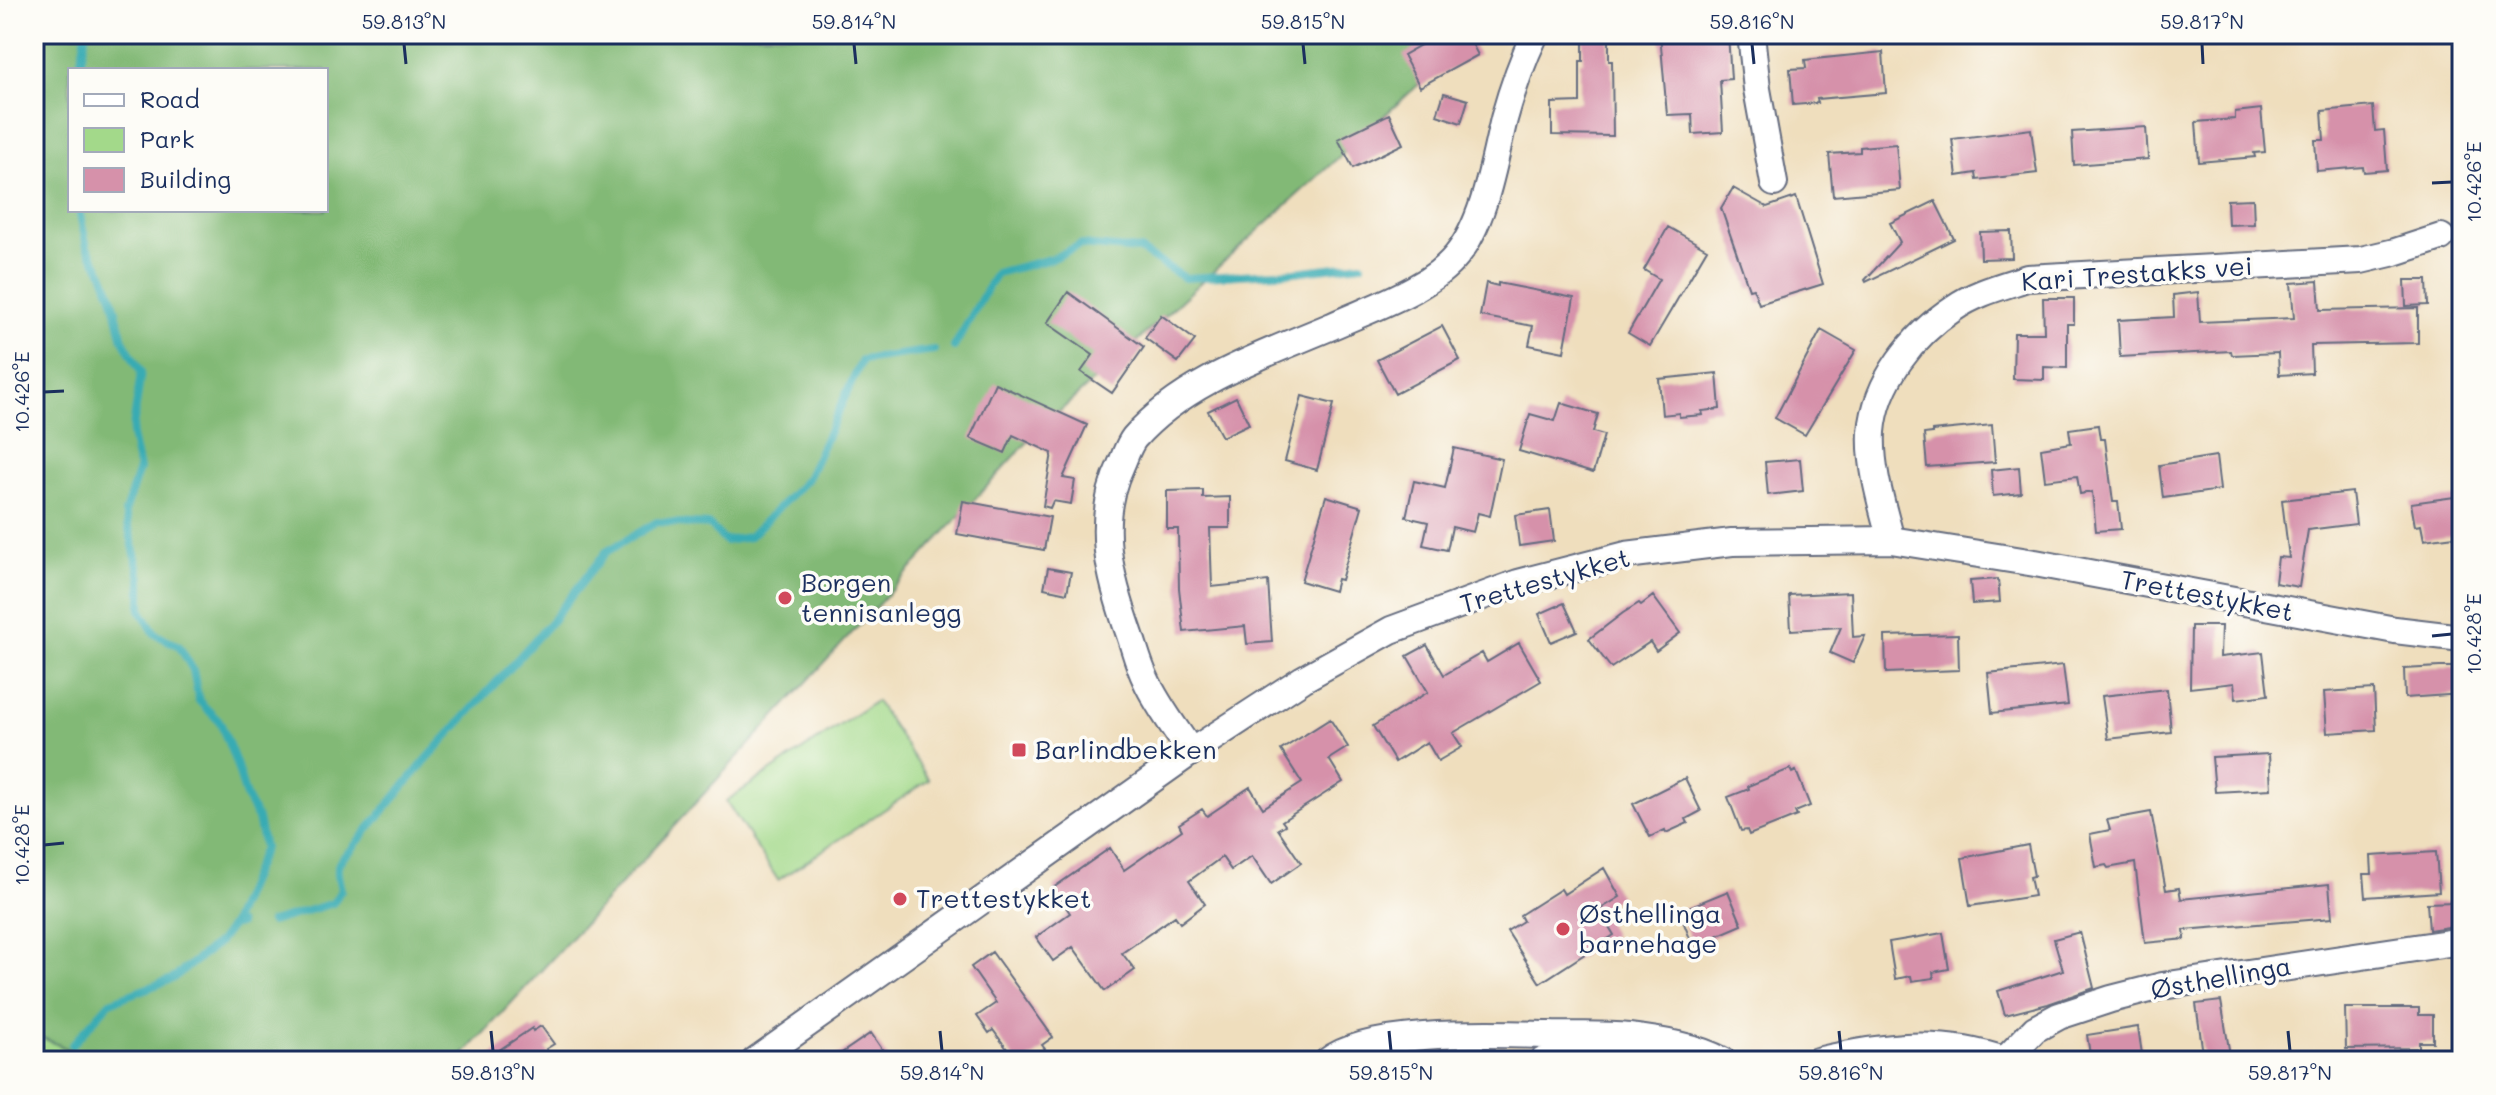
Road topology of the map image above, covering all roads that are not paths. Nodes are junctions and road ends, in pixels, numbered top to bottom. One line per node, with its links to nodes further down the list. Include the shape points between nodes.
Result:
1 (1535, 34): 7 (street, via 1505,117 1489,188 1457,255 1400,296 1207,381 1132,440 1108,506 1105,543 1114,591 1146,682)
2 (1751, 34): 3 (street)
3 (1774, 183)
4 (2441, 237): 5 (street, Kari Trestakks vei, via 2361,260 2027,278 1954,307 1897,361 1880,399 1872,431 1874,473)
5 (1891, 540): 6 (street, Trettestykket, via 2379,628); 7 (street, Trettestykket, via 1732,542 1626,555 1518,583 1391,630)
6 (2462, 638)
7 (1191, 752): 10 (street, Trettestykket)
8 (2455, 942): 9 (street, Østhellinga, via 2162,986 2111,999 2035,1029)
9 (2005, 1060): 15 (street, Østhellinga, via 1906,1045)
10 (755, 1061)
11 (1328, 1061): 14 (street, via 1338,1053 1402,1037 1488,1034 1626,1037 1698,1049)
12 (1543, 1061): 13 (street)
13 (1636, 1061)
14 (1723, 1061)
15 (1817, 1061)

